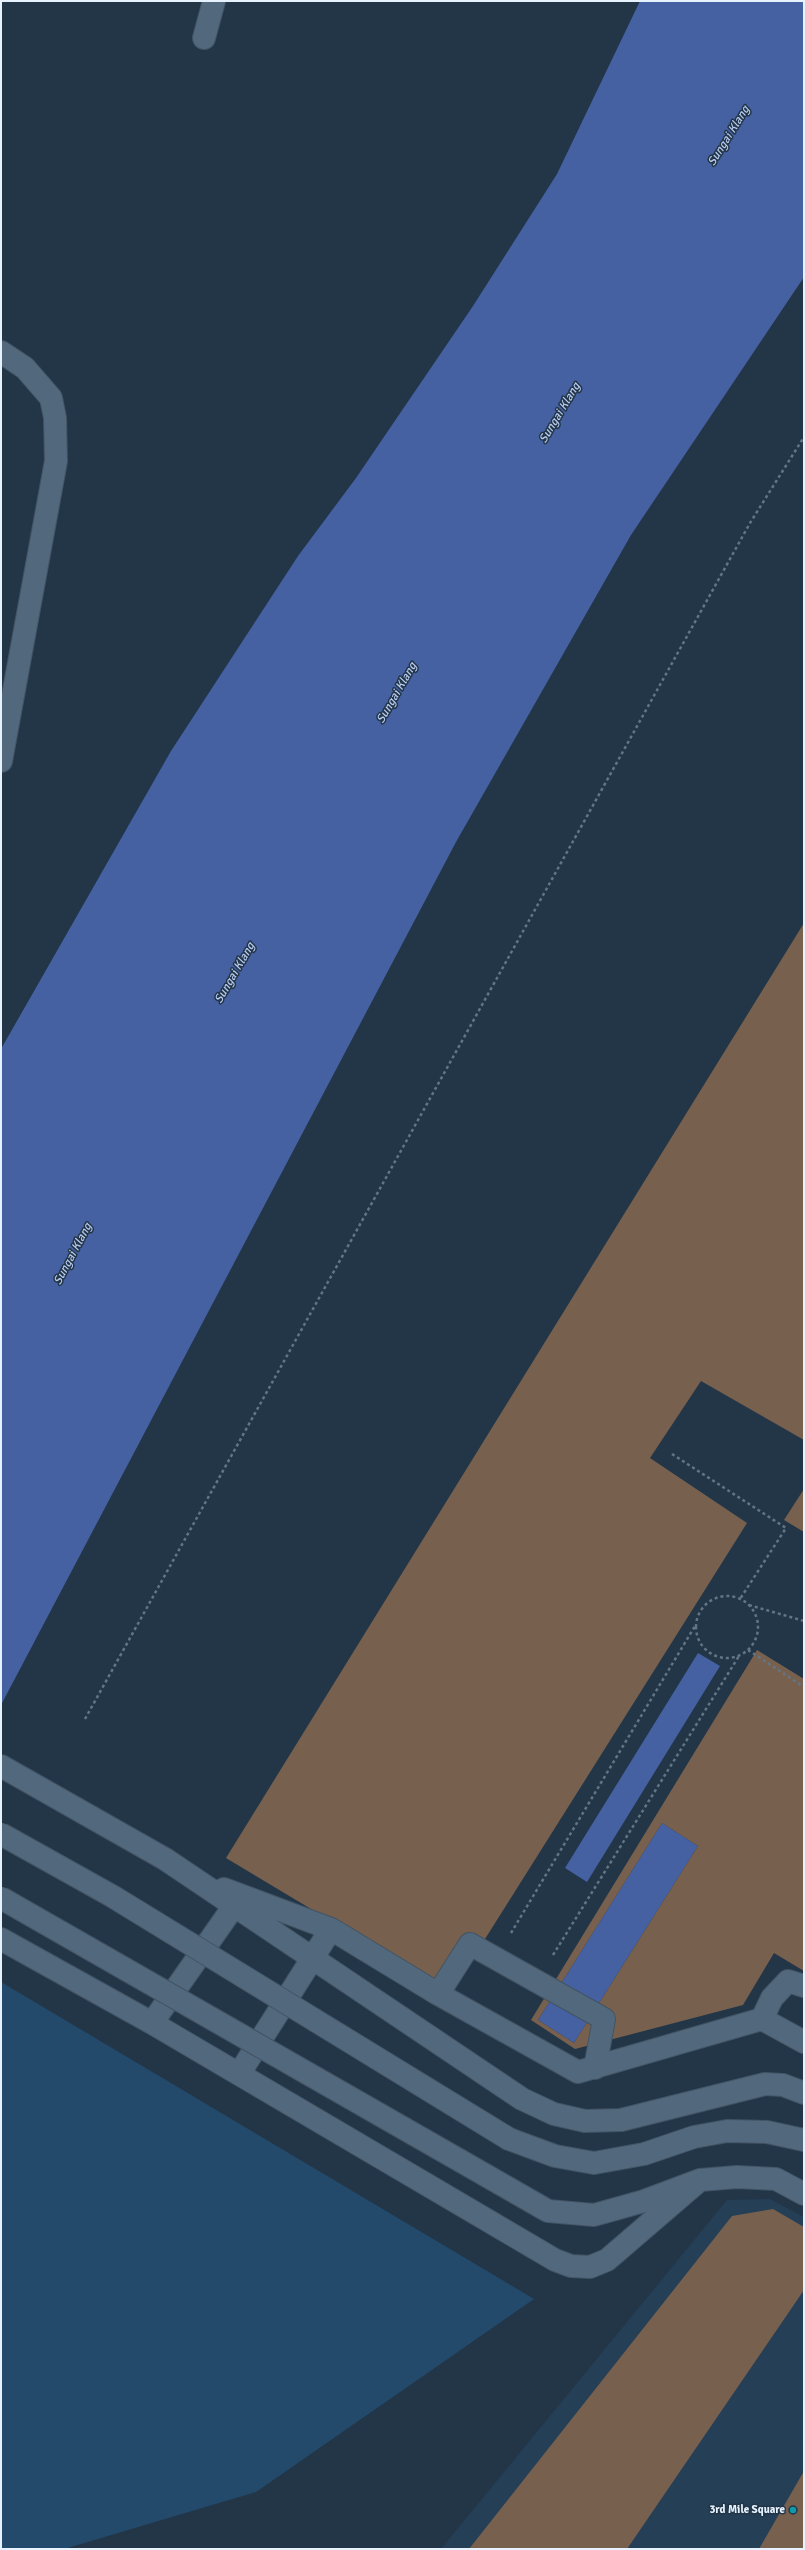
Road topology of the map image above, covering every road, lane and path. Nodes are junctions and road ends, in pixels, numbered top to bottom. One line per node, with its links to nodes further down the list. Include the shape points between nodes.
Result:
1 (214, 1): 2 (street)
2 (204, 38)
3 (1, 352): 5 (street, via 25,368 51,398 55,418 56,461)
4 (804, 438): 14 (path, via 750,523)
5 (1, 761)
6 (672, 1454): 7 (path, via 786,1528)
7 (740, 1598): 8 (path); 10 (path, via 725,1596 710,1600 697,1616)
8 (749, 1604): 9 (path); 11 (path, via 755,1613 758,1628 754,1642)
9 (804, 1621)
10 (695, 1626): 12 (path, via 699,1641 709,1653 719,1658); 22 (path)
11 (748, 1650): 12 (path); 13 (path)
12 (739, 1656): 24 (path)
13 (804, 1687)
14 (85, 1719)
15 (1, 1766): 17 (street)
16 (1, 1834): 33 (street, bridge, via 112,1896 509,2139 555,2156 594,2163 644,2154 694,2137 727,2131 766,2132)
17 (195, 1878): 19 (street); 20 (street)
18 (1, 1898): 34 (street, bridge, via 548,2211 594,2215)
19 (234, 1906): 23 (street); 28 (street)
20 (331, 1929): 23 (street); 26 (street)
21 (1, 1939): 28 (street)
22 (496, 1958): 24 (street); 26 (street, via 470,1944)
23 (313, 1960): 31 (street); 32 (street, via 522,2099 554,2114 585,2121 620,2120 764,2084 783,2085)
24 (537, 1981): 30 (street, via 604,2019)
25 (804, 1986): 27 (street, via 788,1981 772,1998)
26 (438, 1994): 30 (street, via 578,2072)
27 (762, 2019): 29 (street); 30 (street)
28 (152, 2023): 31 (street)
29 (804, 2042)
30 (595, 2068)
31 (239, 2074): 34 (street, via 555,2260 571,2266 590,2267 607,2260)
32 (804, 2093)
33 (804, 2140)
34 (700, 2180): 35 (street, via 737,2177 776,2179)
35 (804, 2194)

